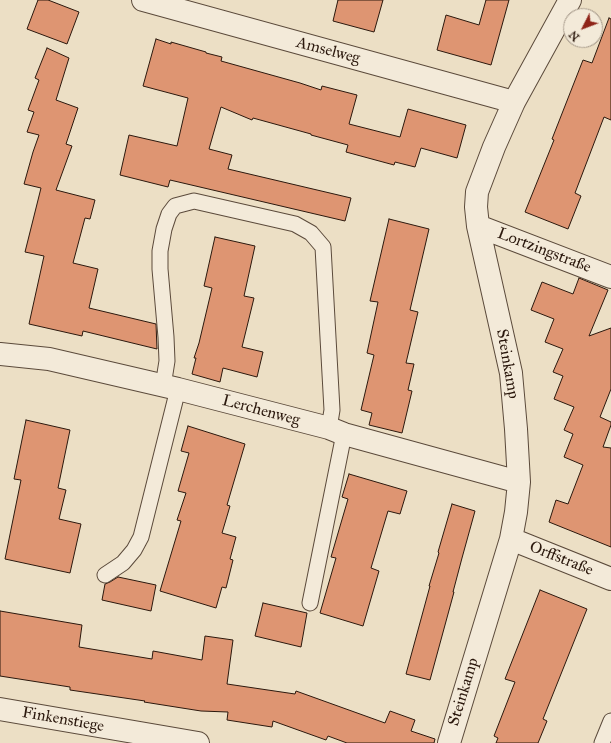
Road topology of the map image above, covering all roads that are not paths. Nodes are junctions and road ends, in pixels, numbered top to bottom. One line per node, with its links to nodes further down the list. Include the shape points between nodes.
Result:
1 (143, 0): 3 (street, Amselweg)
2 (570, 0): 3 (street, Steinkamp)
3 (514, 102): 4 (street, Steinkamp, via 477,192)
4 (478, 226): 5 (street, Lortzingstraße); 9 (street, Steinkamp, via 510,373)
5 (611, 277)
6 (0, 354): 7 (street, Lerchenweg, via 49,359)
7 (171, 387): 8 (street, Lerchenweg); 8 (lane, via 160,251 169,214 175,206 194,201 295,224 311,233 323,247 332,410); 11 (lane, via 141,537 123,563)
8 (337, 431): 9 (street, Lerchenweg); 13 (lane)
9 (519, 482): 10 (street, Steinkamp)
10 (511, 539): 12 (street, Orffstraße); 17 (street, Steinkamp)
11 (105, 575)
12 (611, 579)
13 (310, 603)
14 (0, 709): 16 (street, Finkenstiege)
15 (611, 721): 18 (lane)
16 (198, 743)
17 (449, 743)
18 (602, 743)

